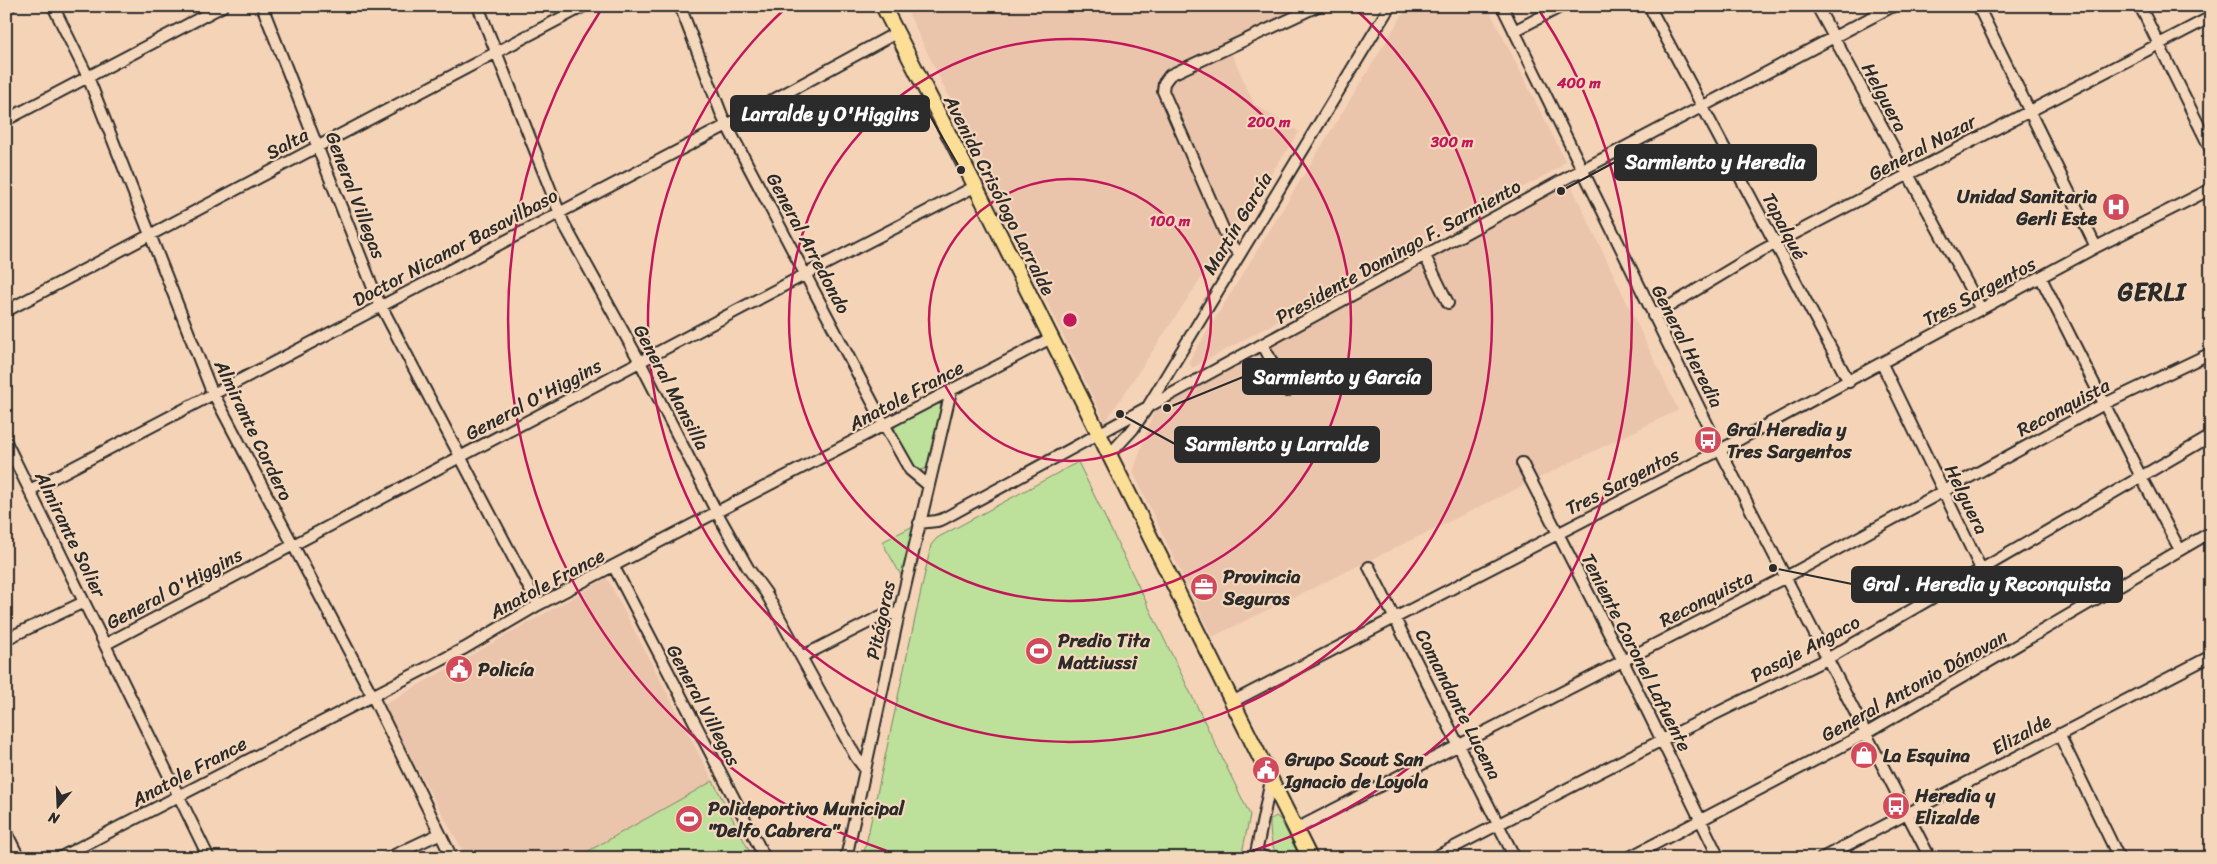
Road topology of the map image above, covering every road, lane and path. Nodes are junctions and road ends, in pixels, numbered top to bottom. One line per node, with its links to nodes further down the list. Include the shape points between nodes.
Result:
1 (10, 6): 18 (street)
2 (53, 6): 25 (street, Almirante Cordero)
3 (223, 6): 25 (street)
4 (262, 6): 30 (street, General Villegas)
5 (478, 6): 24 (street, General Mansilla)
6 (584, 6): 24 (street, Salta)
7 (680, 6): 29 (street, General Arredondo)
8 (883, 6): 21 (main road, Avenida Crisólogo Larralde)
9 (1318, 6): 40 (street, via 1170,75 1164,82 1163,91 1225,234)
10 (1390, 6): 40 (street, Martín García)
11 (1502, 6): 20 (street, General Heredia)
12 (1562, 6): 20 (street)
13 (1649, 6): 26 (street, Tapalqué)
14 (1817, 6): 22 (street, Helguera)
15 (1893, 6): 22 (street, Presidente Domingo F. Sarmiento)
16 (1978, 6): 27 (street)
17 (2140, 6): 23 (street)
18 (6, 8)
19 (2211, 17): 23 (street, General Nazar)
20 (1514, 31): 32 (street, General Heredia)
21 (896, 33): 29 (street, Doctor Nicanor Basavilbaso); 34 (main road, Avenida Crisólogo Larralde)
22 (1833, 38): 26 (street, Presidente Domingo F. Sarmiento); 33 (street, Helguera)
23 (2158, 45): 27 (street, General Nazar); 31 (street)
24 (496, 53): 30 (street, Salta); 36 (street, General Mansilla)
25 (88, 77): 28 (street); 37 (street, Almirante Cordero)
26 (1702, 105): 32 (street, Presidente Domingo F. Sarmiento); 38 (street, Tapalqué)
27 (2029, 111): 33 (street, General Nazar); 39 (street)
28 (6, 120)
29 (727, 125): 36 (street, Doctor Nicanor Basavilbaso); 42 (street, General Arredondo)
30 (318, 146): 37 (street, Salta); 45 (street, General Villegas)
31 (2211, 150)
32 (1581, 170): 41 (street, Presidente Domingo F. Sarmiento); 48 (street, General Heredia)
33 (1907, 175): 38 (street, General Nazar); 46 (street, Helguera)
34 (976, 186): 42 (street, General O'Higgins); 49 (main road, Avenida Crisólogo Larralde)
35 (2211, 189): 39 (street, Tres Sargentos)
36 (558, 212): 45 (street, Doctor Nicanor Basavilbaso); 52 (street, General Mansilla)
37 (151, 234): 47 (street, Salta); 57 (street, Almirante Cordero)
38 (1774, 244): 48 (street, General Nazar); 54 (street, Tapalqué)
39 (2096, 247): 43 (street, Tres Sargentos)
40 (1239, 254): 59 (street, Martín García)
41 (1425, 256): 44 (street); 50 (street, Presidente Domingo F. Sarmiento)
42 (806, 274): 52 (street, General O'Higgins); 60 (street, General Arredondo)
43 (2041, 278): 46 (street, Tres Sargentos); 58 (street)
44 (1448, 303)
45 (381, 306): 57 (street, Doctor Nicanor Basavilbaso); 66 (street, General Villegas)
46 (1981, 309): 53 (street, Tres Sargentos)
47 (6, 311)
48 (1654, 316): 64 (street, General Heredia)
49 (1051, 338): 55 (street, Anatole France); 61 (main road, Avenida Crisólogo Larralde)
50 (1262, 345): 56 (street); 59 (street, Presidente Domingo F. Sarmiento)
51 (2211, 353): 58 (street, Reconquista)
52 (640, 362): 66 (street, General O'Higgins); 72 (street, General Mansilla)
53 (1882, 364): 54 (street, Tres Sargentos); 71 (street, Helguera)
54 (1849, 382): 64 (street, Tres Sargentos)
55 (951, 391): 60 (street, Anatole France); 69 (street, Pitágoras)
56 (1287, 391)
57 (214, 394): 70 (street, Doctor Nicanor Basavilbaso); 76 (street, Almirante Cordero)
58 (2104, 404): 68 (street); 71 (street, Reconquista)
59 (1147, 408): 61 (street, Presidente Domingo F. Sarmiento); 65 (street, Martín García)
60 (885, 426): 69 (street, General Arredondo, via 910,470); 72 (street, Anatole France)
61 (1096, 435): 65 (main road, Avenida Crisólogo Larralde); 73 (street, Presidente Domingo F. Sarmiento, via 943,519)
62 (2211, 436): 68 (street, Pasaje Angaco)
63 (6, 442): 70 (street, Almirante Solier)
64 (1720, 450): 75 (street, Tres Sargentos); 81 (street, General Heredia)
65 (1110, 454): 93 (main road, Avenida Crisólogo Larralde)
66 (460, 458): 76 (street, General O'Higgins); 83 (street, General Villegas)
67 (1522, 463): 75 (street, Teniente Coronel Lafuente)
68 (2141, 477): 77 (street); 80 (street, Pasaje Angaco)
69 (928, 486): 73 (street, Pitágoras)
70 (30, 490): 82 (street, Almirante Solier)
71 (1943, 492): 80 (street, Helguera); 81 (street, Reconquista)
72 (716, 511): 78 (street, Anatole France); 89 (street, General Mansilla)
73 (919, 523): 84 (street, Pitágoras)
74 (2211, 532): 77 (street, General Antonio Dónovan)
75 (1558, 534): 85 (street, Tres Sargentos); 91 (street, Teniente Coronel Lafuente)
76 (292, 545): 87 (street, General O'Higgins); 92 (street, Almirante Cordero)
77 (2180, 550): 94 (street, General Antonio Dónovan)
78 (614, 567): 83 (street, Anatole France); 113 (street, General Villegas)
79 (1369, 567): 85 (street, Comandante Lucena)
80 (1981, 569): 90 (street, Pasaje Angaco)
81 (1786, 577): 90 (street, General Heredia); 91 (street, Reconquista)
82 (84, 602): 86 (street, General O'Higgins); 87 (street, Almirante Solier)
83 (538, 606): 92 (street, Anatole France, via 465,648)
84 (899, 613): 89 (street, via 883,615); 98 (street, Pitágoras)
85 (1396, 617): 93 (street, Tres Sargentos); 97 (street, Comandante Lucena)
86 (6, 639)
87 (106, 644): 100 (street, Almirante Solier)
88 (2211, 656): 95 (street, Elizalde)
89 (801, 657): 98 (street, General Mansilla)
90 (1827, 659): 94 (street, General Heredia); 96 (street, Pasaje Angaco)
91 (1623, 661): 96 (street, Teniente Coronel Lafuente); 97 (street, Reconquista)
92 (372, 695): 100 (street, Anatole France); 106 (street, Almirante Cordero)
93 (1232, 702): 99 (main road, Avenida Crisólogo Larralde)
94 (1865, 734): 101 (street, General Heredia); 102 (street, General Antonio Dónovan)
95 (2059, 734): 101 (street, Elizalde); 122 (street)
96 (1662, 740): 102 (street, Teniente Coronel Lafuente); 103 (street, Pasaje Angaco)
97 (1460, 744): 103 (street, Comandante Lucena); 104 (street, Reconquista)
98 (865, 769): 114 (street, Pitágoras)
99 (1271, 780): 104 (main road, Avenida Crisólogo Larralde); 107 (street)
100 (180, 796): 109 (street, Anatole France); 110 (street, Almirante Solier)
101 (1908, 813): 120 (street, Elizalde); 121 (street, General Heredia)
102 (1701, 820): 118 (street, General Antonio Dónovan); 119 (street, Teniente Coronel Lafuente)
103 (1499, 824): 116 (street, Pasaje Angaco); 117 (street, Comandante Lucena)
104 (1296, 829): 115 (main road, Avenida Crisólogo Larralde)
105 (6, 832): 108 (street)
106 (440, 834): 111 (street); 112 (street, Almirante Cordero)
107 (1259, 856)
108 (19, 858)
109 (59, 858)
110 (209, 858)
111 (388, 858)
112 (452, 858)
113 (765, 858)
114 (846, 858)
115 (1310, 858)
116 (1433, 858)
117 (1515, 858)
118 (1628, 858)
119 (1719, 858)
120 (1822, 858)
121 (1930, 858)
122 (2119, 858)

